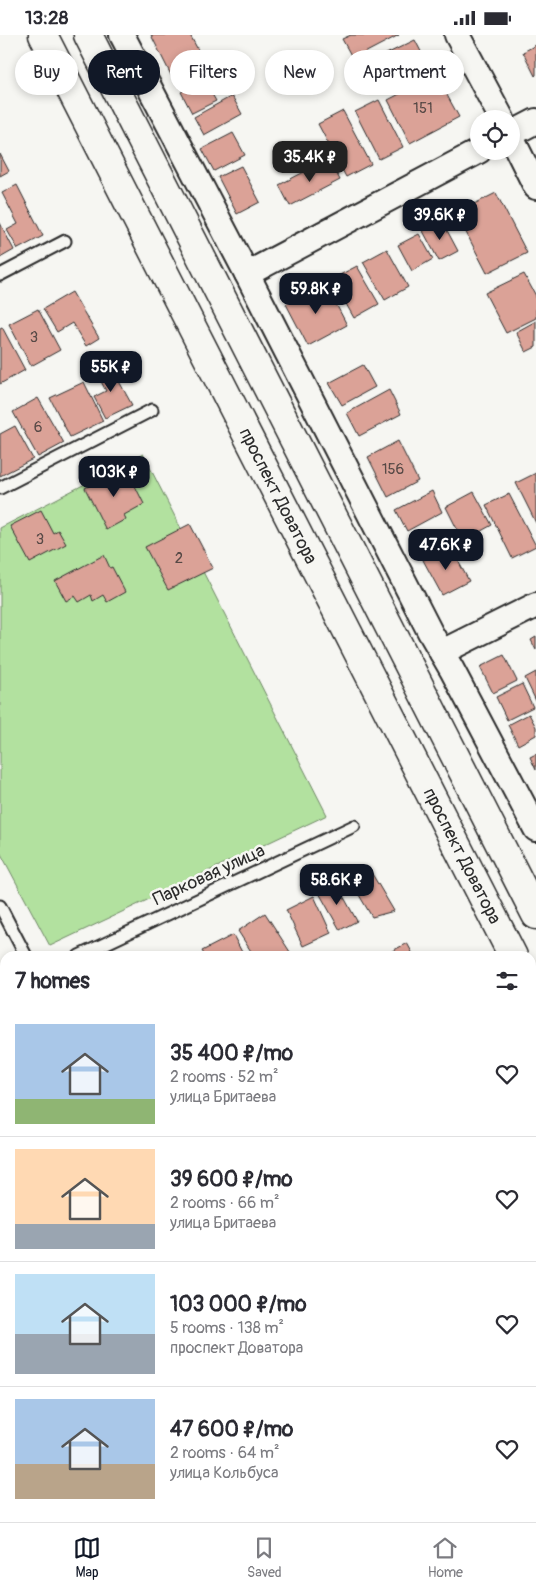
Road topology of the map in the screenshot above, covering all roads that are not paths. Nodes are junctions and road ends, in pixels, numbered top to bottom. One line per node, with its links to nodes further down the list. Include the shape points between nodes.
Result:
1 (43, 35): 24 (main road, проспект Доватора)
2 (88, 35): 21 (main road)
3 (122, 35): 12 (street)
4 (457, 35): 5 (street)
5 (497, 110)
6 (536, 121): 7 (street)
7 (520, 130)
8 (520, 154): 10 (street)
9 (470, 156): 12 (street)
10 (536, 187)
11 (65, 241): 13 (lane)
12 (247, 274): 17 (street)
13 (0, 275)
14 (152, 410): 15 (lane)
15 (0, 489)
16 (536, 605): 17 (street)
17 (442, 653): 19 (street)
18 (354, 826): 23 (lane, Парковая улица)
19 (536, 829)
20 (0, 906): 22 (lane)
21 (536, 915)
22 (23, 951)
23 (90, 951)
24 (510, 951)

